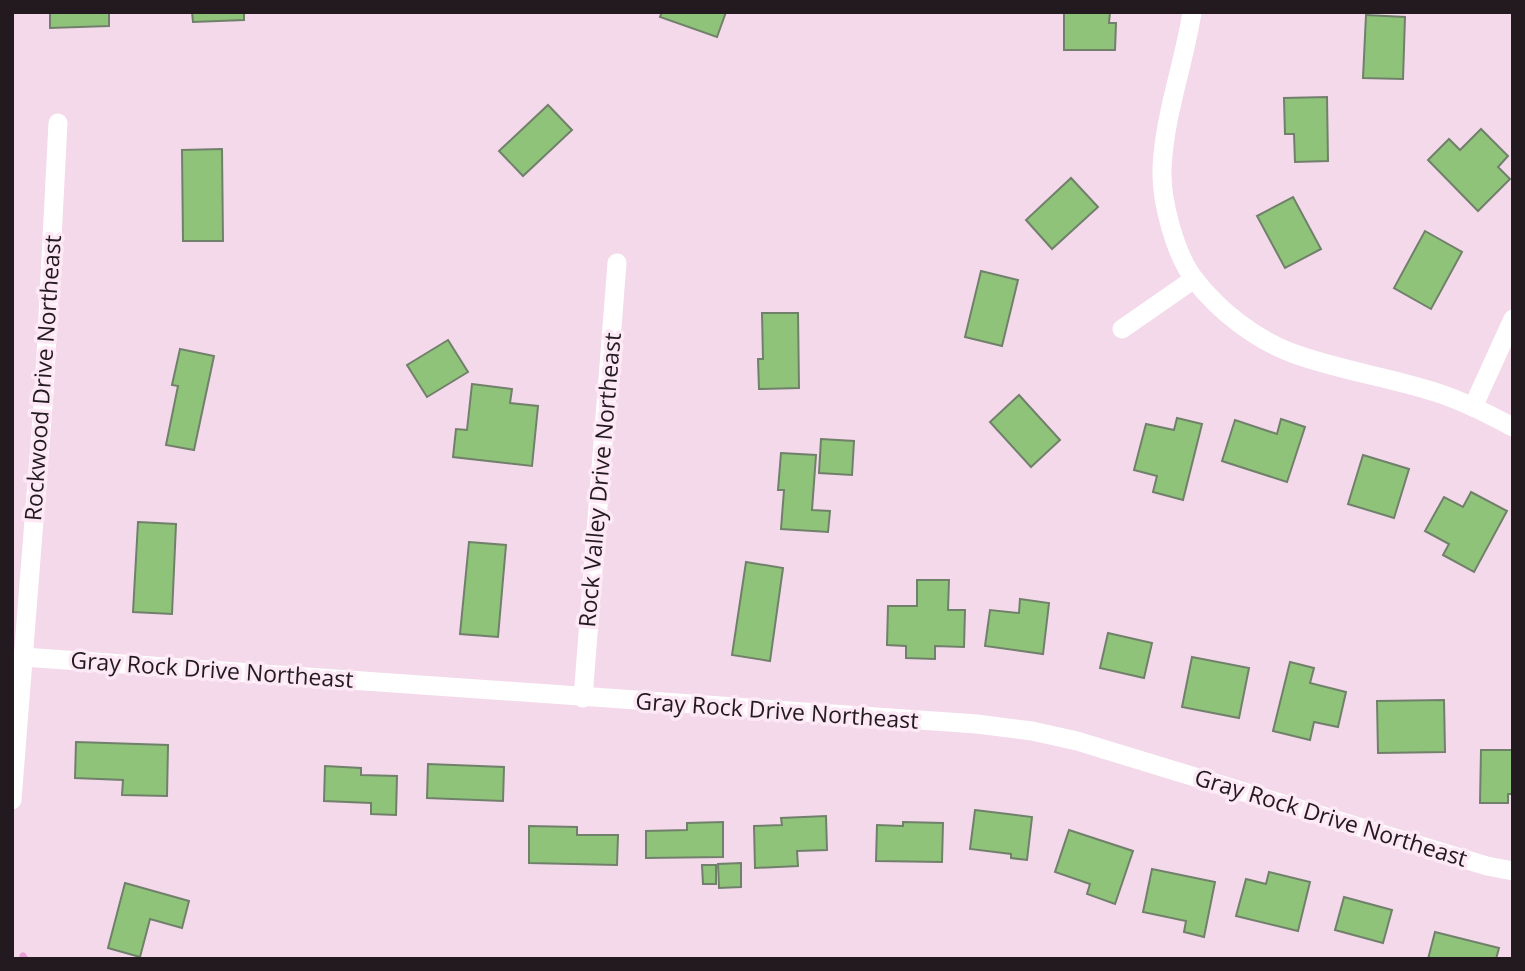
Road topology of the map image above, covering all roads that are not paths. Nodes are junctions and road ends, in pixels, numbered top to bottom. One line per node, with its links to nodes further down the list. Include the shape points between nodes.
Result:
1 (1192, 12): 4 (street, via 1162,170 1175,240)
2 (58, 123): 9 (street, Rockwood Drive Northeast, via 44,393)
3 (617, 263): 10 (street, Rock Valley Drive Northeast)
4 (1194, 279): 6 (street); 7 (street, via 1221,307 1267,342)
5 (1513, 320): 7 (street)
6 (1122, 329)
7 (1473, 407): 8 (street)
8 (1513, 427)
9 (23, 657): 10 (street, Gray Rock Drive Northeast); 11 (street, Rockwood Drive Northeast)
10 (583, 698): 12 (street, Gray Rock Drive Northeast, via 1032,731 1077,740)
11 (12, 800)
12 (1513, 871)

